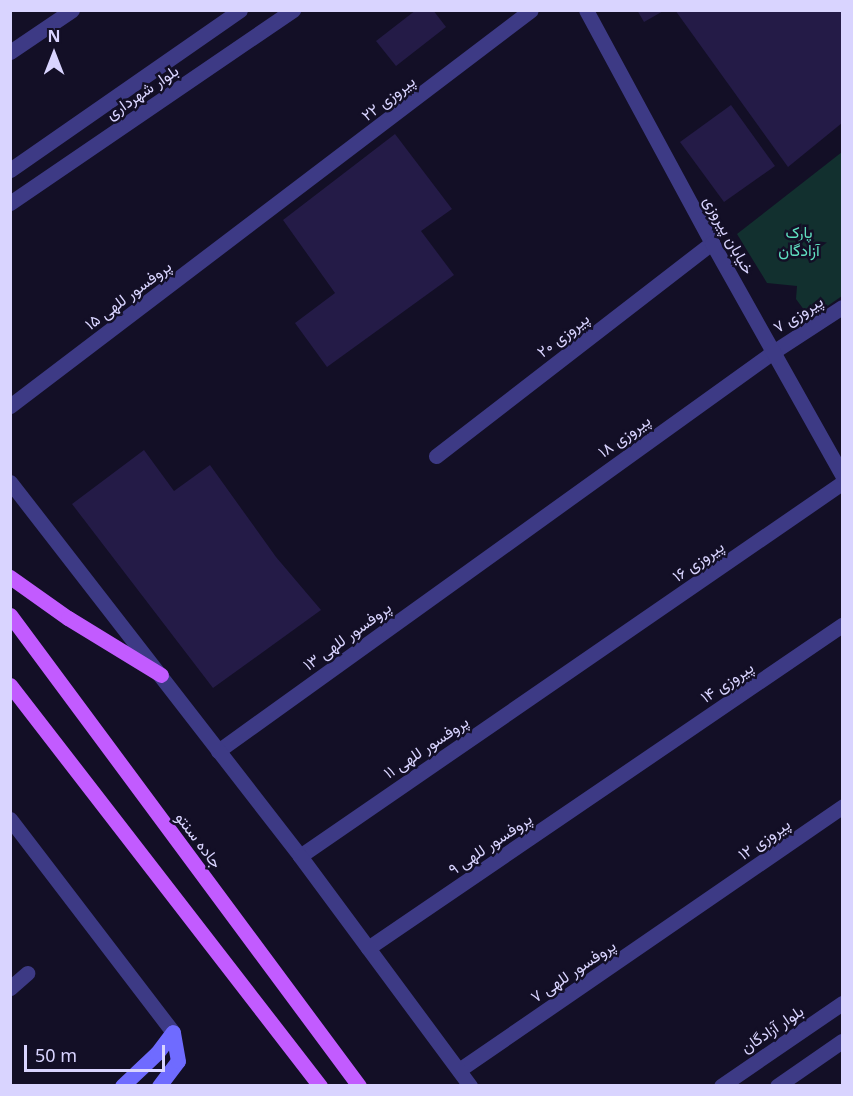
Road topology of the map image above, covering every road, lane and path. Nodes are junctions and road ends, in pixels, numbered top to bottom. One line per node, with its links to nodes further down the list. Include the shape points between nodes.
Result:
1 (72, 10): 6 (street)
2 (240, 10): 8 (street, بلوار شهرداری)
3 (293, 10): 7 (street, بلوار شهرداری)
4 (531, 10): 10 (street, پیروزی ۲۲)
5 (586, 10): 12 (street, خیابان پیروزی)
6 (10, 52)
7 (76, 158): 9 (street, بلوار شهرداری); 11 (street)
8 (15, 166)
9 (10, 203)
10 (267, 213): 15 (street, پروفسور للهی ۱۵)
11 (10, 216)
12 (712, 243): 14 (street, خیابان پیروزی); 16 (street, پیروزی ۲۰)
13 (843, 308): 14 (street, پیروزی ۷)
14 (773, 351): 17 (street, خیابان پیروزی); 20 (street, پیروزی ۱۸)
15 (10, 406)
16 (436, 456)
17 (843, 474)
18 (10, 482): 25 (street)
19 (843, 483): 24 (street, پیروزی ۱۶)
20 (497, 550): 27 (street, پروفسور للهی ۱۳)
21 (10, 577): 25 (main road)
22 (10, 615): 43 (main road, جاده سنتو)
23 (843, 625): 28 (street, پیروزی ۱۴)
24 (573, 668): 31 (street, پروفسور للهی ۱۱)
25 (160, 675): 27 (street)
26 (10, 685): 42 (main road)
27 (218, 751): 31 (street)
28 (632, 769): 33 (street, پروفسور للهی ۹)
29 (843, 807): 32 (street, پیروزی ۱۲)
30 (10, 819): 37 (street)
31 (300, 856): 33 (street)
32 (706, 901): 39 (street, پروفسور للهی ۷)
33 (368, 948): 39 (street)
34 (27, 973): 35 (street)
35 (10, 988)
36 (843, 1003): 45 (street, بلوار آزادگان)
37 (173, 1032): 40 (main road); 41 (main road, via 178,1061)
38 (843, 1041): 46 (street)
39 (459, 1070): 44 (street)
40 (122, 1086)
41 (159, 1086)
42 (320, 1086)
43 (359, 1086)
44 (470, 1086)
45 (721, 1086)
46 (777, 1086)

